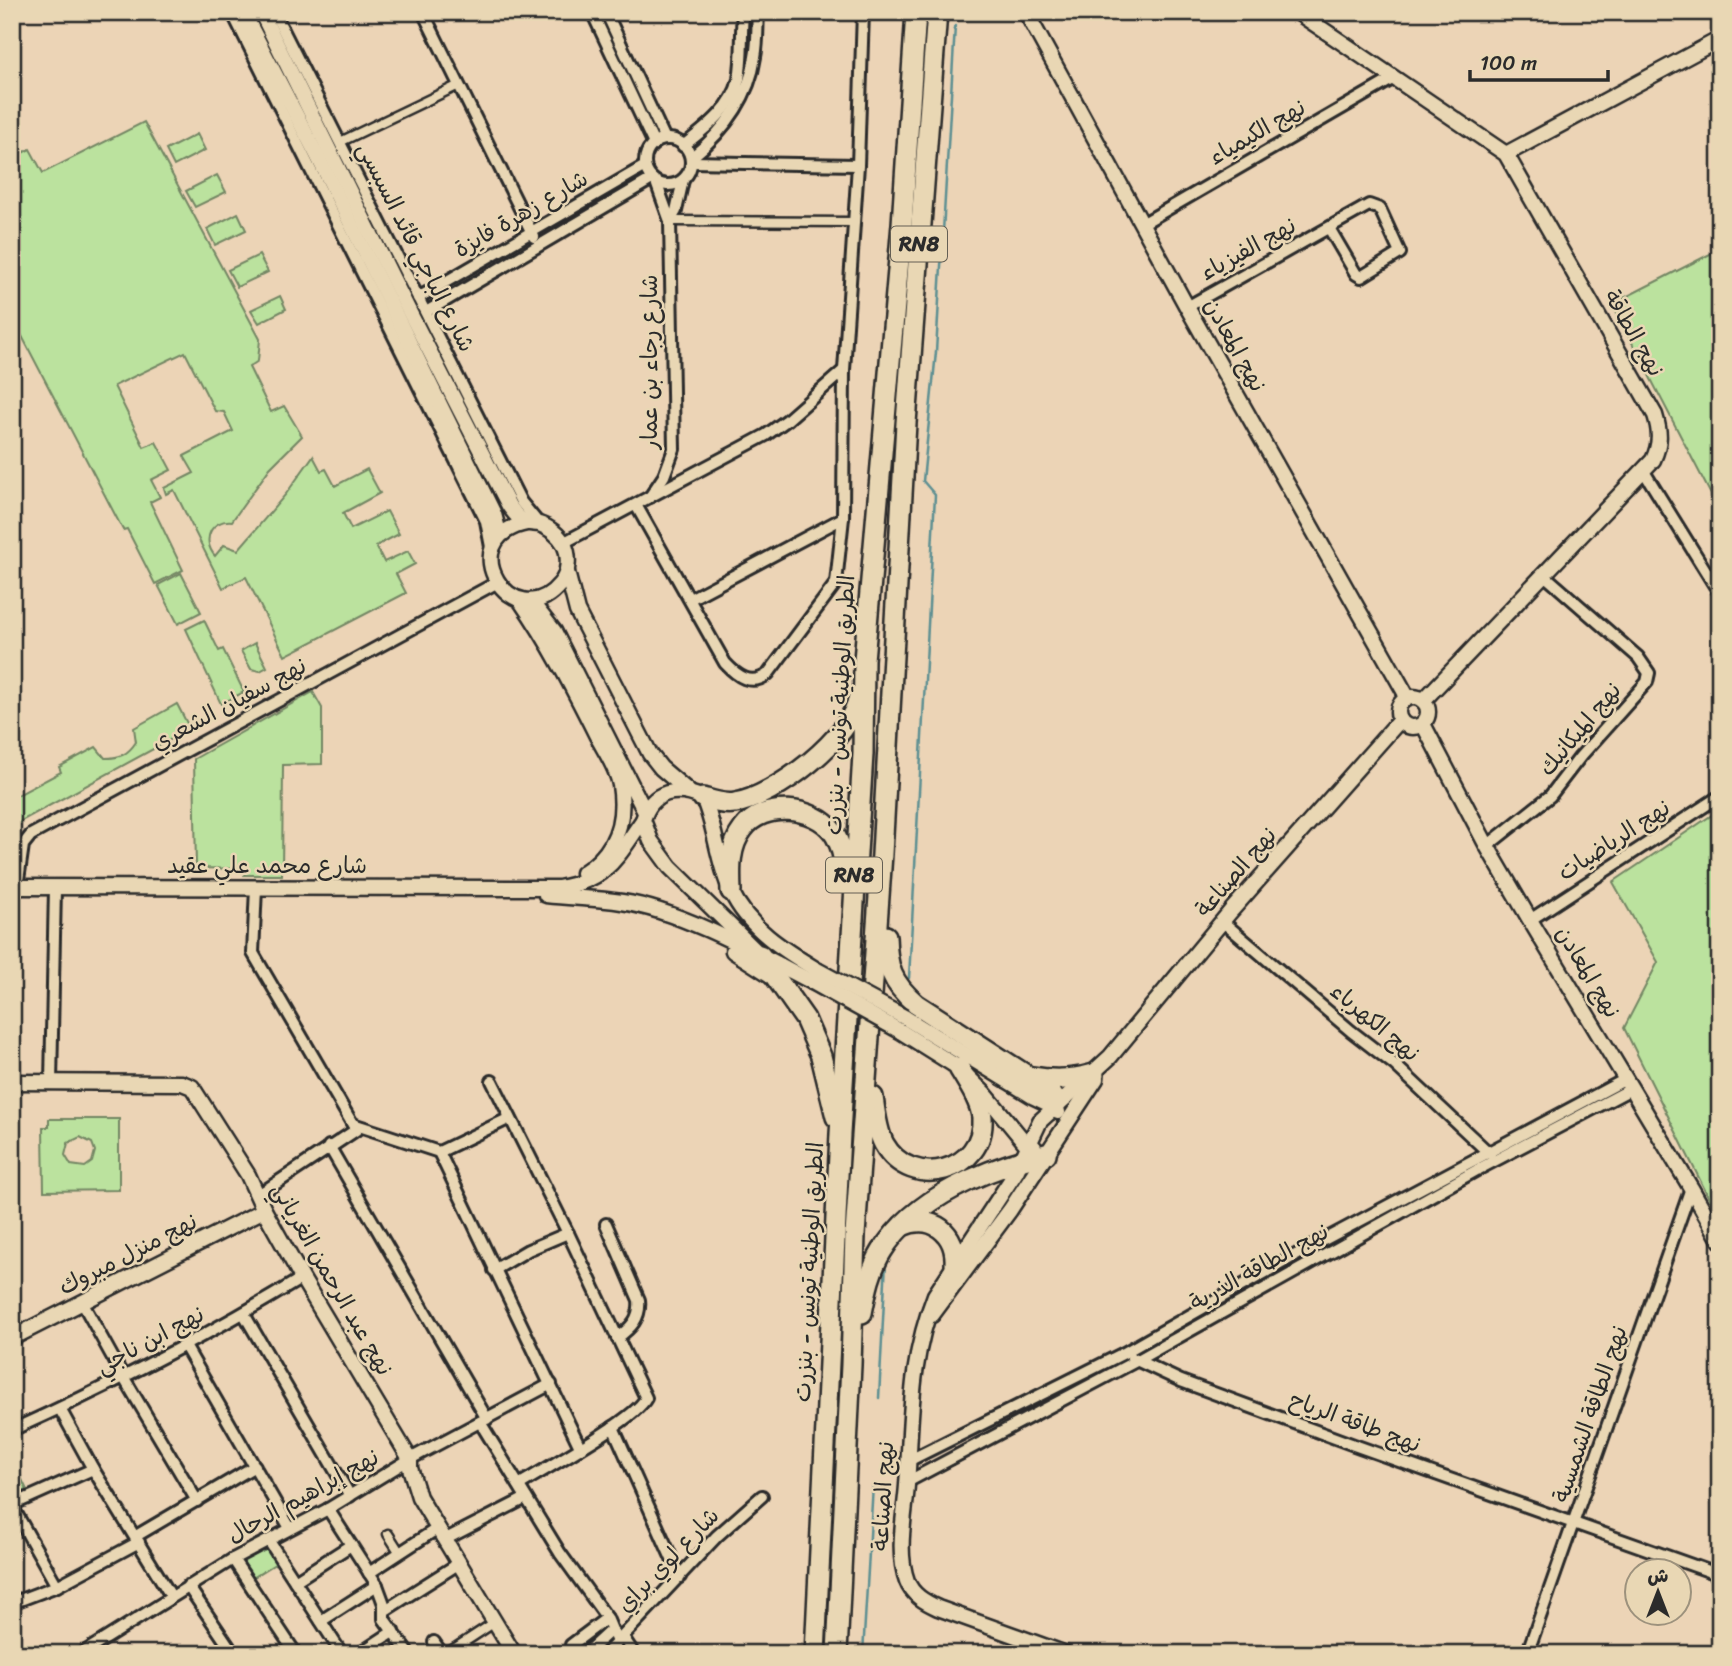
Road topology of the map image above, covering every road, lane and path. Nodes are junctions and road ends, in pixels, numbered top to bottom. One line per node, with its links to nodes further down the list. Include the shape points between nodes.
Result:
1 (232, 12): 47 (street, via 486,521)
2 (243, 12): 47 (street, via 494,514 498,529)
3 (261, 12): 45 (street, via 503,494 515,515)
4 (274, 12): 22 (street, شارع الباجي قائد السبسي)
5 (423, 12): 20 (street)
6 (592, 12): 23 (street)
7 (606, 12): 23 (street)
8 (743, 12): 24 (street, via 739,80 729,103)
9 (758, 12): 26 (street, via 748,86 714,139)
10 (863, 12): 27 (street)
11 (906, 12): 21 (highway, RN8, via 903,61)
12 (916, 12): 21 (highway, الطريق الوطنية تونس - بنزرت / RN8)
13 (937, 12): 18 (highway, الطريق الوطنية تونس - بنزرت / RN8)
14 (950, 12): 18 (highway, via 943,53)
15 (1026, 12): 33 (street, نهج المعادن)
16 (1297, 12): 19 (street)
17 (1720, 38): 25 (street)
18 (933, 71): 63 (highway, الطريق الوطنية تونس - بنزرت / RN8, via 905,423)
19 (1394, 78): 25 (street); 33 (street, نهج الكيمياء)
20 (459, 85): 22 (street); 35 (street)
21 (910, 96): 54 (highway, الطريق الوطنية تونس - بنزرت / RN8)
22 (340, 142): 37 (street, شارع الباجي قائد السبسي)
23 (659, 142): 24 (street, via 675,140); 28 (street, via 645,158)
24 (684, 145): 26 (street)
25 (1506, 155): 41 (street, نهج الطاقة, via 1654,415 1658,450)
26 (691, 160): 27 (street); 29 (street)
27 (858, 165): 32 (street)
28 (645, 166): 30 (street); 35 (street, شارع زهرة فايزة)
29 (683, 180): 30 (street, via 665,185); 31 (street, شارع رجاء بن عمار)
30 (654, 181): 31 (street, شارع رجاء بن عمار); 36 (street, شارع زهرة فايزة)
31 (670, 221): 32 (street); 42 (street, شارع رجاء بن عمار, via 674,449)
32 (855, 222): 40 (street)
33 (1142, 224): 38 (street, نهج المعادن)
34 (1329, 228): 34 (street, نهج الفيزياء, via 1375,205 1400,253 1361,277); 38 (street, نهج الفيزياء)
35 (532, 233): 36 (street); 37 (street, شارع زهرة فايزة)
36 (539, 246): 39 (street, شارع زهرة فايزة)
37 (418, 298): 39 (street, شارع الباجي قائد السبسي)
38 (1187, 307): 55 (street, نهج المعادن)
39 (426, 312): 45 (street, شارع الباجي قائد السبسي)
40 (845, 370): 42 (street, via 766,435); 44 (street)
41 (1643, 470): 48 (street, نهج الطاقة); 51 (street)
42 (650, 498): 43 (street)
43 (636, 505): 46 (street); 52 (street)
44 (843, 518): 52 (street); 52 (street, via 834,588 762,679 745,679 725,663)
45 (533, 524): 46 (street, via 553,531); 47 (street, via 515,525)
46 (563, 543): 49 (street, via 568,557)
47 (494, 546): 50 (street, via 490,568)
48 (1543, 574): 56 (street, نهج الطاقة); 62 (street, نهج الميكانيك, via 1638,657 1648,673 1647,682 1550,796)
49 (564, 577): 53 (street, via 548,595); 59 (street, via 650,754 671,778)
50 (496, 583): 53 (street, via 507,594); 64 (street, نهج سفيان الشعري, via 31,835 23,845)
51 (1720, 594)
52 (690, 599)
53 (525, 600): 61 (street, via 554,631); 65 (street, via 618,778 621,801 610,850 598,864)
54 (864, 660): 59 (highway, via 858,700 850,718 842,733 816,758 751,799 722,803); 70 (highway, الطريق الوطنية تونس - بنزرت / RN8, via 863,754)
55 (1408, 698): 56 (street); 57 (street, via 1398,709)
56 (1423, 701): 58 (street, via 1428,712)
57 (1400, 720): 58 (street, via 1408,727); 72 (street, نهج الصناعة)
58 (1423, 724): 62 (street, نهج المعادن)
59 (695, 794): 61 (street, via 675,790 662,795); 69 (street, via 710,814)
60 (1720, 796): 71 (street, نهج الرياضيات)
61 (644, 816): 65 (street, via 605,870 583,884); 74 (street, via 651,841 670,867)
62 (1487, 846): 71 (street, نهج المعادن)
63 (882, 854): 79 (highway, الطريق الوطنية تونس - بنزرت / RN8); 82 (highway, via 887,957 894,980 916,1004)
64 (15, 887): 66 (street, شارع محمد علي عقيد)
65 (543, 887): 68 (street)
66 (55, 888): 67 (street, شارع محمد علي عقيد); 84 (street)
67 (256, 888): 68 (street, شارع محمد علي عقيد); 89 (street, via 253,953)
68 (522, 889): 73 (street, via 537,895 624,902)
69 (731, 891): 70 (highway, via 731,854 743,828 771,812 799,811 833,832 841,849); 75 (street, via 755,925)
70 (852, 910): 91 (highway, الطريق الوطنية تونس - بنزرت / RN8)
71 (1530, 920): 86 (street, نهج المعادن)
72 (1223, 922): 78 (street, نهج الصناعة); 96 (street, نهج الكهرباء, via 1395,1065)
73 (690, 924): 74 (street); 76 (street)
74 (760, 955): 75 (street); 76 (highway)
75 (815, 976): 77 (street, bridge)
76 (778, 980): 91 (highway, via 805,1019 821,1056)
77 (902, 1024): 80 (street); 87 (street)
78 (1110, 1057): 81 (street, نهج الصناعة); 90 (street, نهج الصناعة)
79 (869, 1058): 80 (highway, via 883,1142 900,1162 930,1172 954,1167 965,1158 981,1128 982,1115); 115 (highway, الطريق الوطنية تونس - بنزرت / RN8, via 855,1235)
80 (959, 1068): 95 (street, via 985,1094)
81 (1094, 1074): 82 (highway, via 1050,1081); 87 (street, نهج الصناعة)
82 (1025, 1076): 87 (highway, via 1048,1090)
83 (492, 1081): 88 (street)
84 (51, 1082): 85 (street, نهج عبد الرحمن الغرياني); 98 (street, نهج عبد الرحمن الغرياني, via 182,1083 192,1087)
85 (12, 1083)
86 (1628, 1084): 96 (street, نهج الطاقة الذرية); 97 (street, نهج المعادن)
87 (1055, 1107): 90 (street); 95 (street, نهج الصناعة, via 1040,1121)
88 (510, 1118): 94 (street); 102 (street)
89 (353, 1124): 92 (street, via 356,1130); 94 (street)
90 (1062, 1130): 93 (street, نهج الصناعة)
91 (840, 1134): 174 (highway, الطريق الوطنية تونس - بنزرت / RN8)
92 (329, 1146): 98 (street); 119 (street)
93 (1049, 1149): 95 (highway); 109 (street, نهج الصناعة)
94 (439, 1152): 105 (street)
95 (1025, 1152): 101 (highway, via 946,1192); 104 (street, نهج الصناعة)
96 (1492, 1156): 113 (street, نهج الطاقة الذرية, via 1301,1252); 114 (street, نهج الطاقة الذرية)
97 (1691, 1188): 103 (street, نهج المعادن); 135 (street, نهج الطاقة الشمسية)
98 (257, 1196): 99 (street, نهج عبد الرحمن الغرياني)
99 (264, 1210): 106 (street, نهج عبد الرحمن الغرياني); 107 (street, نهج منزل مبروك)
100 (606, 1224): 111 (street, via 640,1309 637,1319)
101 (901, 1226): 104 (highway, via 922,1221 941,1228 953,1245); 115 (highway, via 882,1250 867,1287)
102 (568, 1233): 105 (street); 111 (street)
103 (1720, 1240)
104 (955, 1265): 109 (street, نهج الصناعة, via 935,1295)
105 (494, 1270): 117 (street)
106 (302, 1278): 108 (street, نهج ابن ناجي); 123 (street, نهج عبد الرحمن الغرياني)
107 (82, 1302): 110 (street, نهج منزل مبروك); 116 (street)
108 (244, 1314): 112 (street, نهج ابن ناجي); 129 (street)
109 (927, 1321): 124 (street, نهج الصناعة, via 911,1394)
110 (12, 1338)
111 (617, 1338): 120 (street, via 646,1398)
112 (185, 1346): 116 (street, نهج ابن ناجي); 125 (street)
113 (1124, 1353): 114 (street, نهج طاقة الرياح); 124 (street, نهج الطاقة الذرية)
114 (1136, 1360): 127 (street, نهج الطاقة الذرية); 135 (street, نهج طاقة الرياح, via 1181,1381)
115 (851, 1364): 175 (highway, الطريق الوطنية تونس - بنزرت / RN8)
116 (124, 1378): 118 (street, نهج ابن ناجي); 132 (street)
117 (551, 1384): 119 (street, نهج إبراهيم الرحال); 122 (street)
118 (60, 1409): 121 (street, نهج ابن ناجي); 126 (street)
119 (483, 1420): 123 (street, نهج إبراهيم الرحال); 128 (street)
120 (613, 1427): 122 (street); 147 (street)
121 (12, 1430)
122 (580, 1447): 128 (street)
123 (410, 1459): 129 (street, نهج إبراهيم الرحال); 138 (street, نهج عبد الرحمن الغرياني, via 419,1497)
124 (908, 1461): 127 (street, نهج الصناعة)
125 (255, 1466): 132 (street); 136 (street)
126 (93, 1469): 133 (street); 139 (street)
127 (907, 1482): 176 (street, نهج الصناعة, via 902,1556 915,1594 938,1608)
128 (519, 1485): 131 (street)
129 (350, 1496): 134 (street, نهج إبراهيم الرحال)
130 (761, 1496): 147 (street, شارع لوي براي)
131 (526, 1498): 138 (street); 155 (street)
132 (197, 1501): 139 (street)
133 (12, 1506): 150 (street)
134 (328, 1509): 136 (street, نهج إبراهيم الرحال); 141 (street)
135 (1574, 1524): 146 (street, نهج طاقة الرياح); 177 (street, نهج الطاقة الشمسية)
136 (290, 1528): 140 (street, نهج إبراهيم الرحال)
137 (387, 1534): 142 (street)
138 (441, 1534): 142 (street); 144 (street, نهج عبد الرحمن الغرياني)
139 (137, 1539): 150 (street); 152 (street)
140 (270, 1541): 143 (street, نهج إبراهيم الرحال); 148 (street)
141 (351, 1545): 145 (street); 148 (street)
142 (400, 1553): 145 (street)
143 (233, 1559): 151 (street, نهج إبراهيم الرحال); 164 (street)
144 (458, 1564): 154 (street); 157 (street, نهج عبد الرحمن الغرياني)
145 (369, 1573): 149 (street)
146 (1720, 1575)
147 (680, 1577): 160 (street, شارع لوي براي)
148 (295, 1581): 156 (street)
149 (377, 1585): 154 (street); 156 (street)
150 (57, 1586): 153 (street)
151 (188, 1586): 152 (street, نهج إبراهيم الرحال); 163 (street)
152 (171, 1596): 162 (street, نهج إبراهيم الرحال)
153 (12, 1603)
154 (384, 1611): 158 (street, via 384,1619)
155 (607, 1618): 159 (street); 170 (street, via 571,1645)
156 (321, 1621): 165 (street)
157 (495, 1622): 168 (street); 169 (street, نهج عبد الرحمن الغرياني)
158 (394, 1631): 166 (street); 167 (street)
159 (610, 1631): 160 (street); 171 (street)
160 (620, 1640): 172 (street, شارع لوي براي); 173 (street)
161 (434, 1642): 168 (street)
162 (81, 1654)
163 (234, 1654)
164 (296, 1654)
165 (342, 1654)
166 (359, 1654)
167 (409, 1654)
168 (444, 1654)
169 (514, 1654)
170 (571, 1654)
171 (585, 1654)
172 (606, 1654)
173 (634, 1654)
174 (815, 1654)
175 (837, 1654)
176 (1066, 1654)
177 (1527, 1654)

